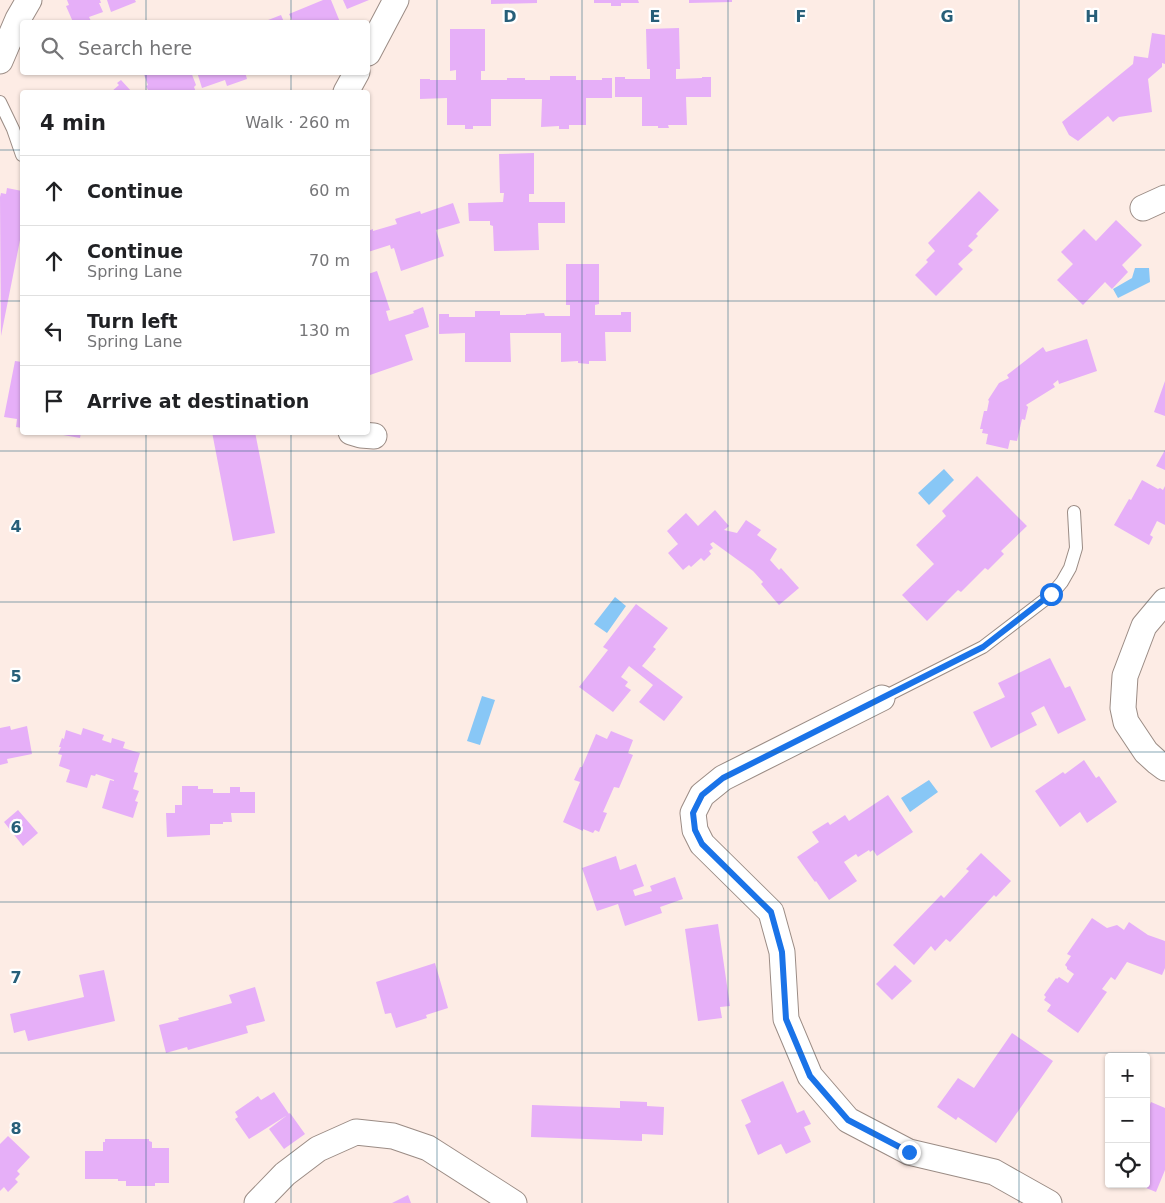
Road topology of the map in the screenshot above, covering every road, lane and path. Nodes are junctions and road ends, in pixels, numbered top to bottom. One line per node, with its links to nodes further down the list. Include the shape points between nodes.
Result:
1 (29, 0): 4 (street)
2 (396, 0): 3 (street)
3 (370, 49)
4 (0, 61)
5 (355, 75): 6 (street)
6 (347, 90)
7 (0, 102): 8 (lane)
8 (20, 149)
9 (1165, 198): 10 (street)
10 (1143, 208)
11 (1074, 512): 13 (lane, via 1076,548 1070,568 1051,594 983,647)
12 (1165, 600): 14 (street, via 1144,626 1125,676 1123,708 1126,722 1146,752)
13 (882, 698): 17 (street, via 723,778 702,795 693,813 695,830 702,844 771,912 782,952 786,1019 810,1076 848,1120 909,1152 994,1172)
14 (1165, 768)
15 (256, 1203): 16 (street, via 285,1174 318,1149 356,1132 393,1136 428,1148)
16 (514, 1203)
17 (1049, 1203)

